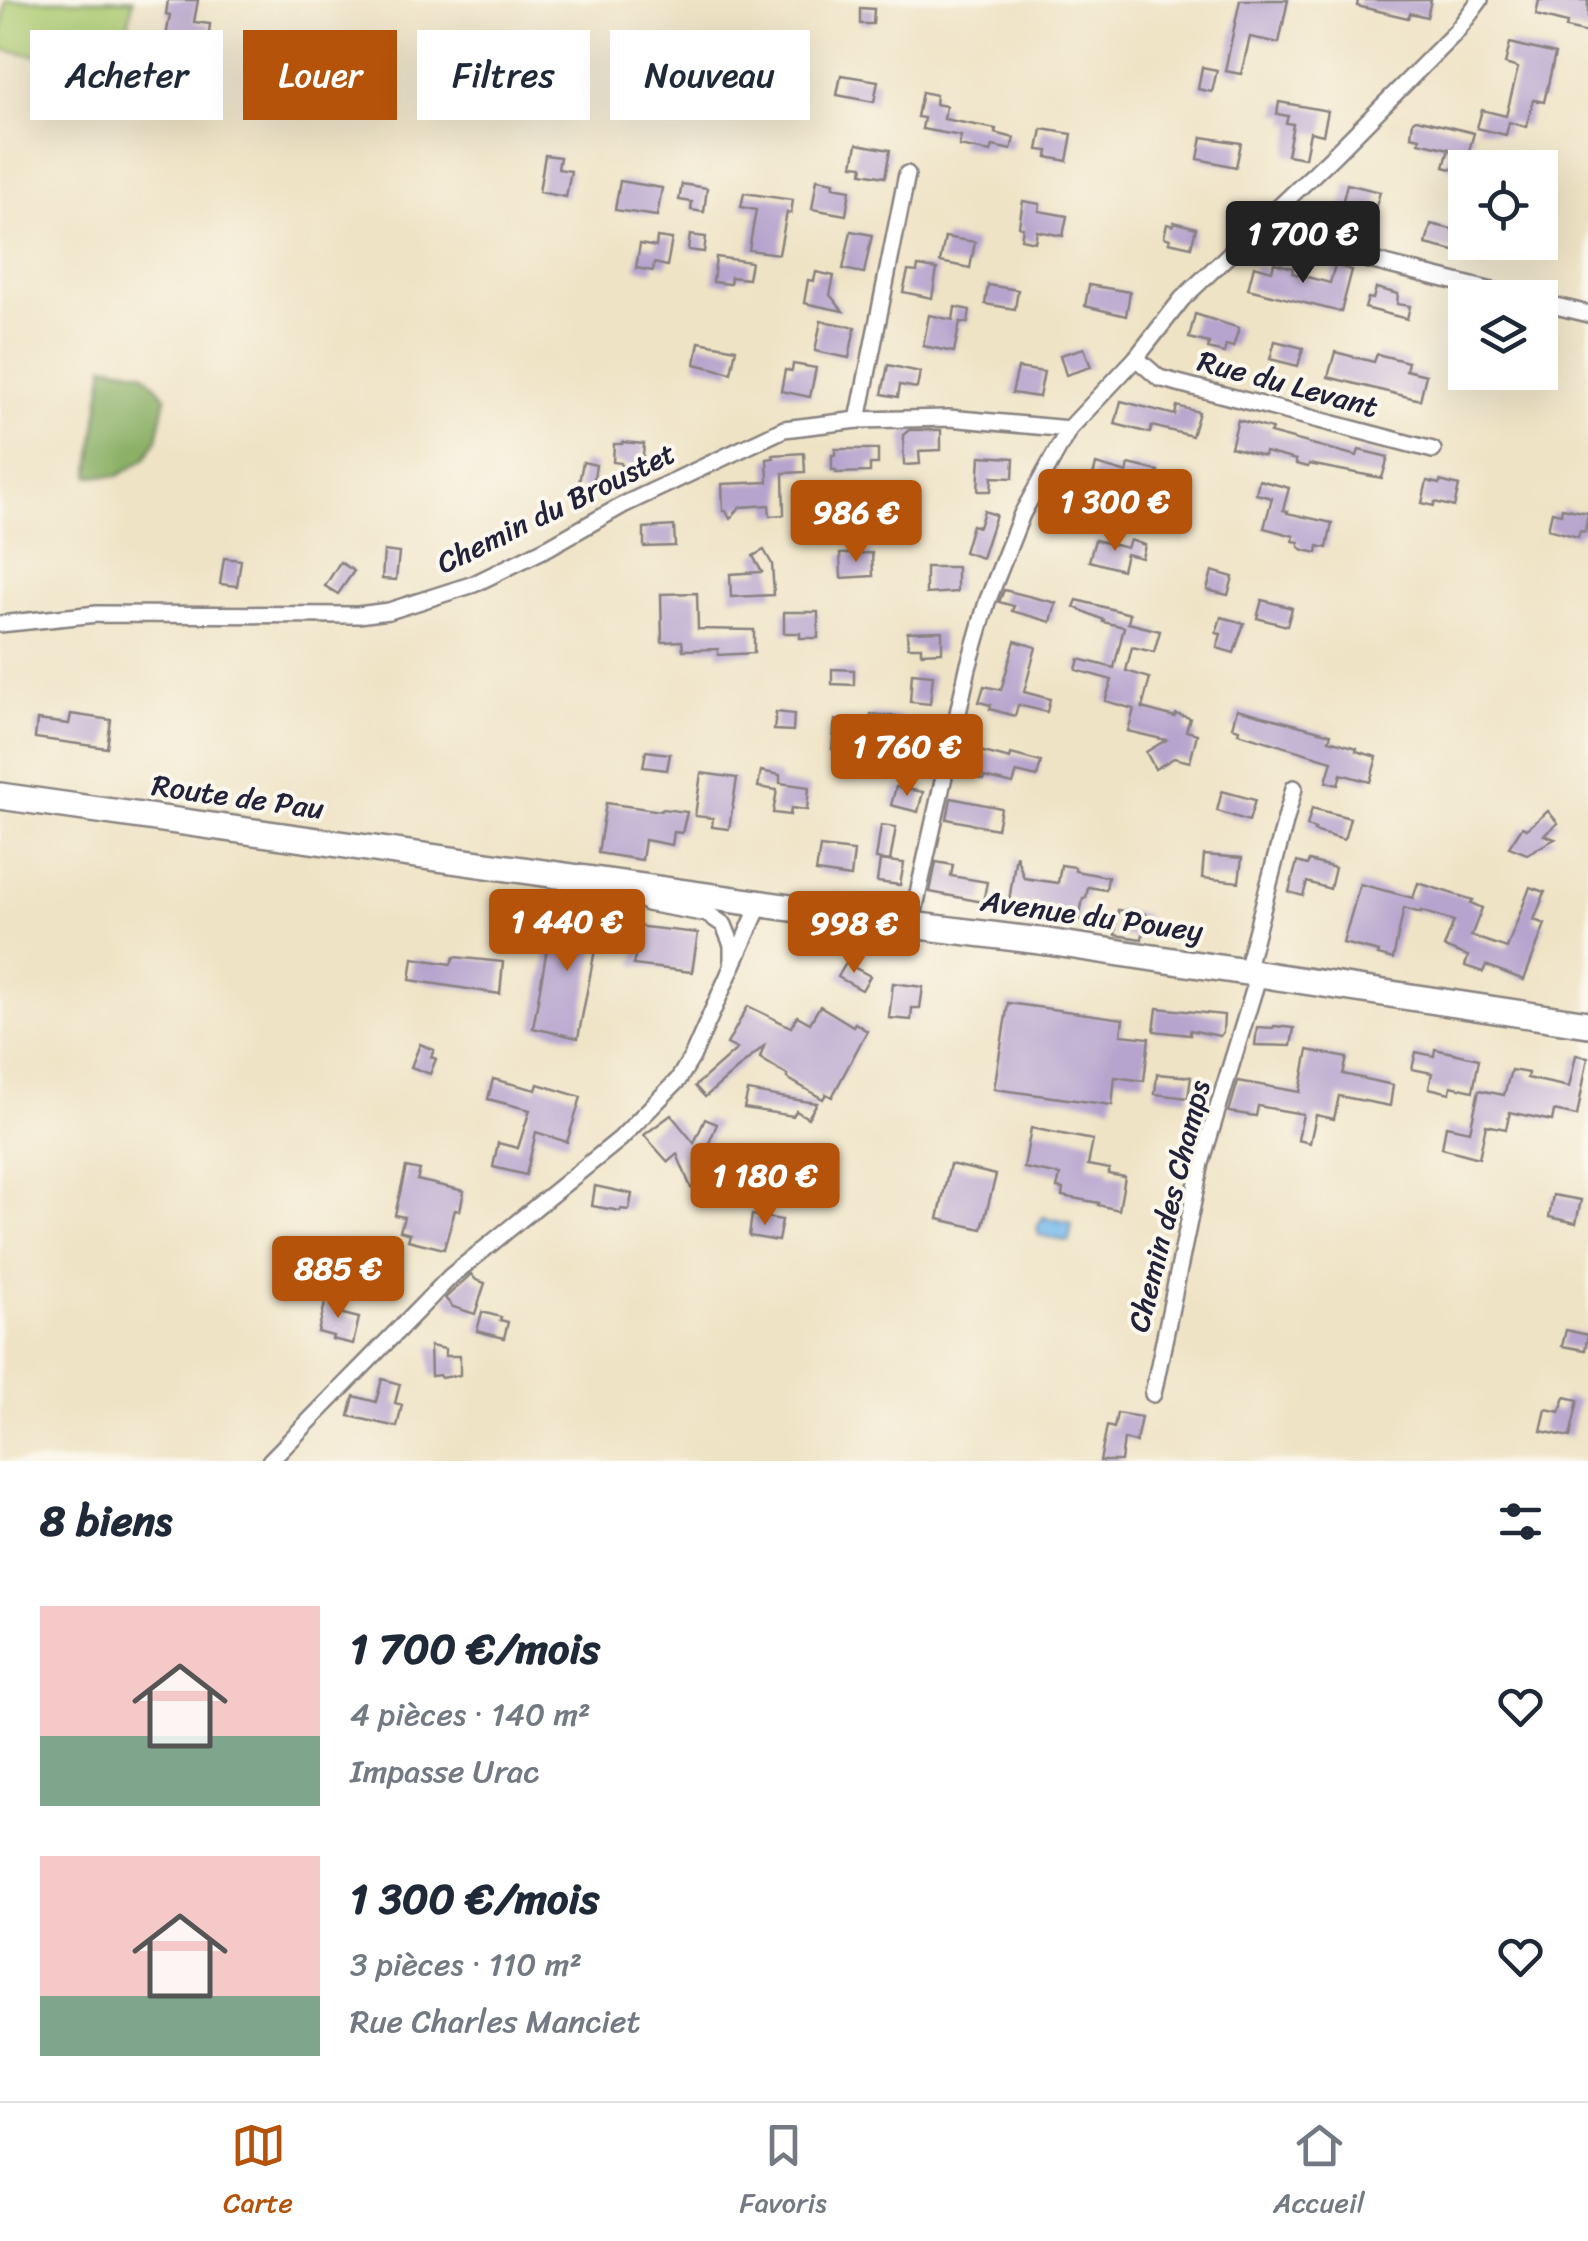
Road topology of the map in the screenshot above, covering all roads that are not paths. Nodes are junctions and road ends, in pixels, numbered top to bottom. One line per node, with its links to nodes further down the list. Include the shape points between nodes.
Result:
1 (1480, 0): 3 (street, via 1450,38)
2 (907, 174): 8 (street)
3 (1254, 231): 4 (street); 7 (street, via 1182,299)
4 (1449, 280)
5 (1558, 306): 6 (street)
6 (1588, 314)
7 (1136, 358): 9 (street); 10 (street, Rue du Levant, via 1160,378)
8 (858, 420): 9 (street, Chemin du Broustet, via 949,418); 11 (street, Chemin du Broustet, via 784,428 474,584 390,611 97,614)
9 (1068, 429): 17 (street, via 1022,514 987,602)
10 (1433, 450)
11 (0, 624)
12 (1294, 788): 19 (street, Chemin des Champs)
13 (0, 796): 14 (main road, Route de Pau)
14 (467, 863): 15 (main road, Avenue du Pouey)
15 (628, 884): 16 (main road, Avenue du Pouey); 18 (street, via 647,903 708,914 724,925)
16 (761, 902): 17 (main road, Avenue du Pouey); 18 (street)
17 (910, 925): 19 (main road, Avenue du Pouey)
18 (732, 968): 22 (street, via 678,1080 620,1139 450,1276)
19 (1252, 973): 20 (main road, Avenue du Pouey); 21 (street, Chemin des Champs, via 1200,1163)
20 (1588, 1024)
21 (1153, 1394)
22 (270, 1461)

